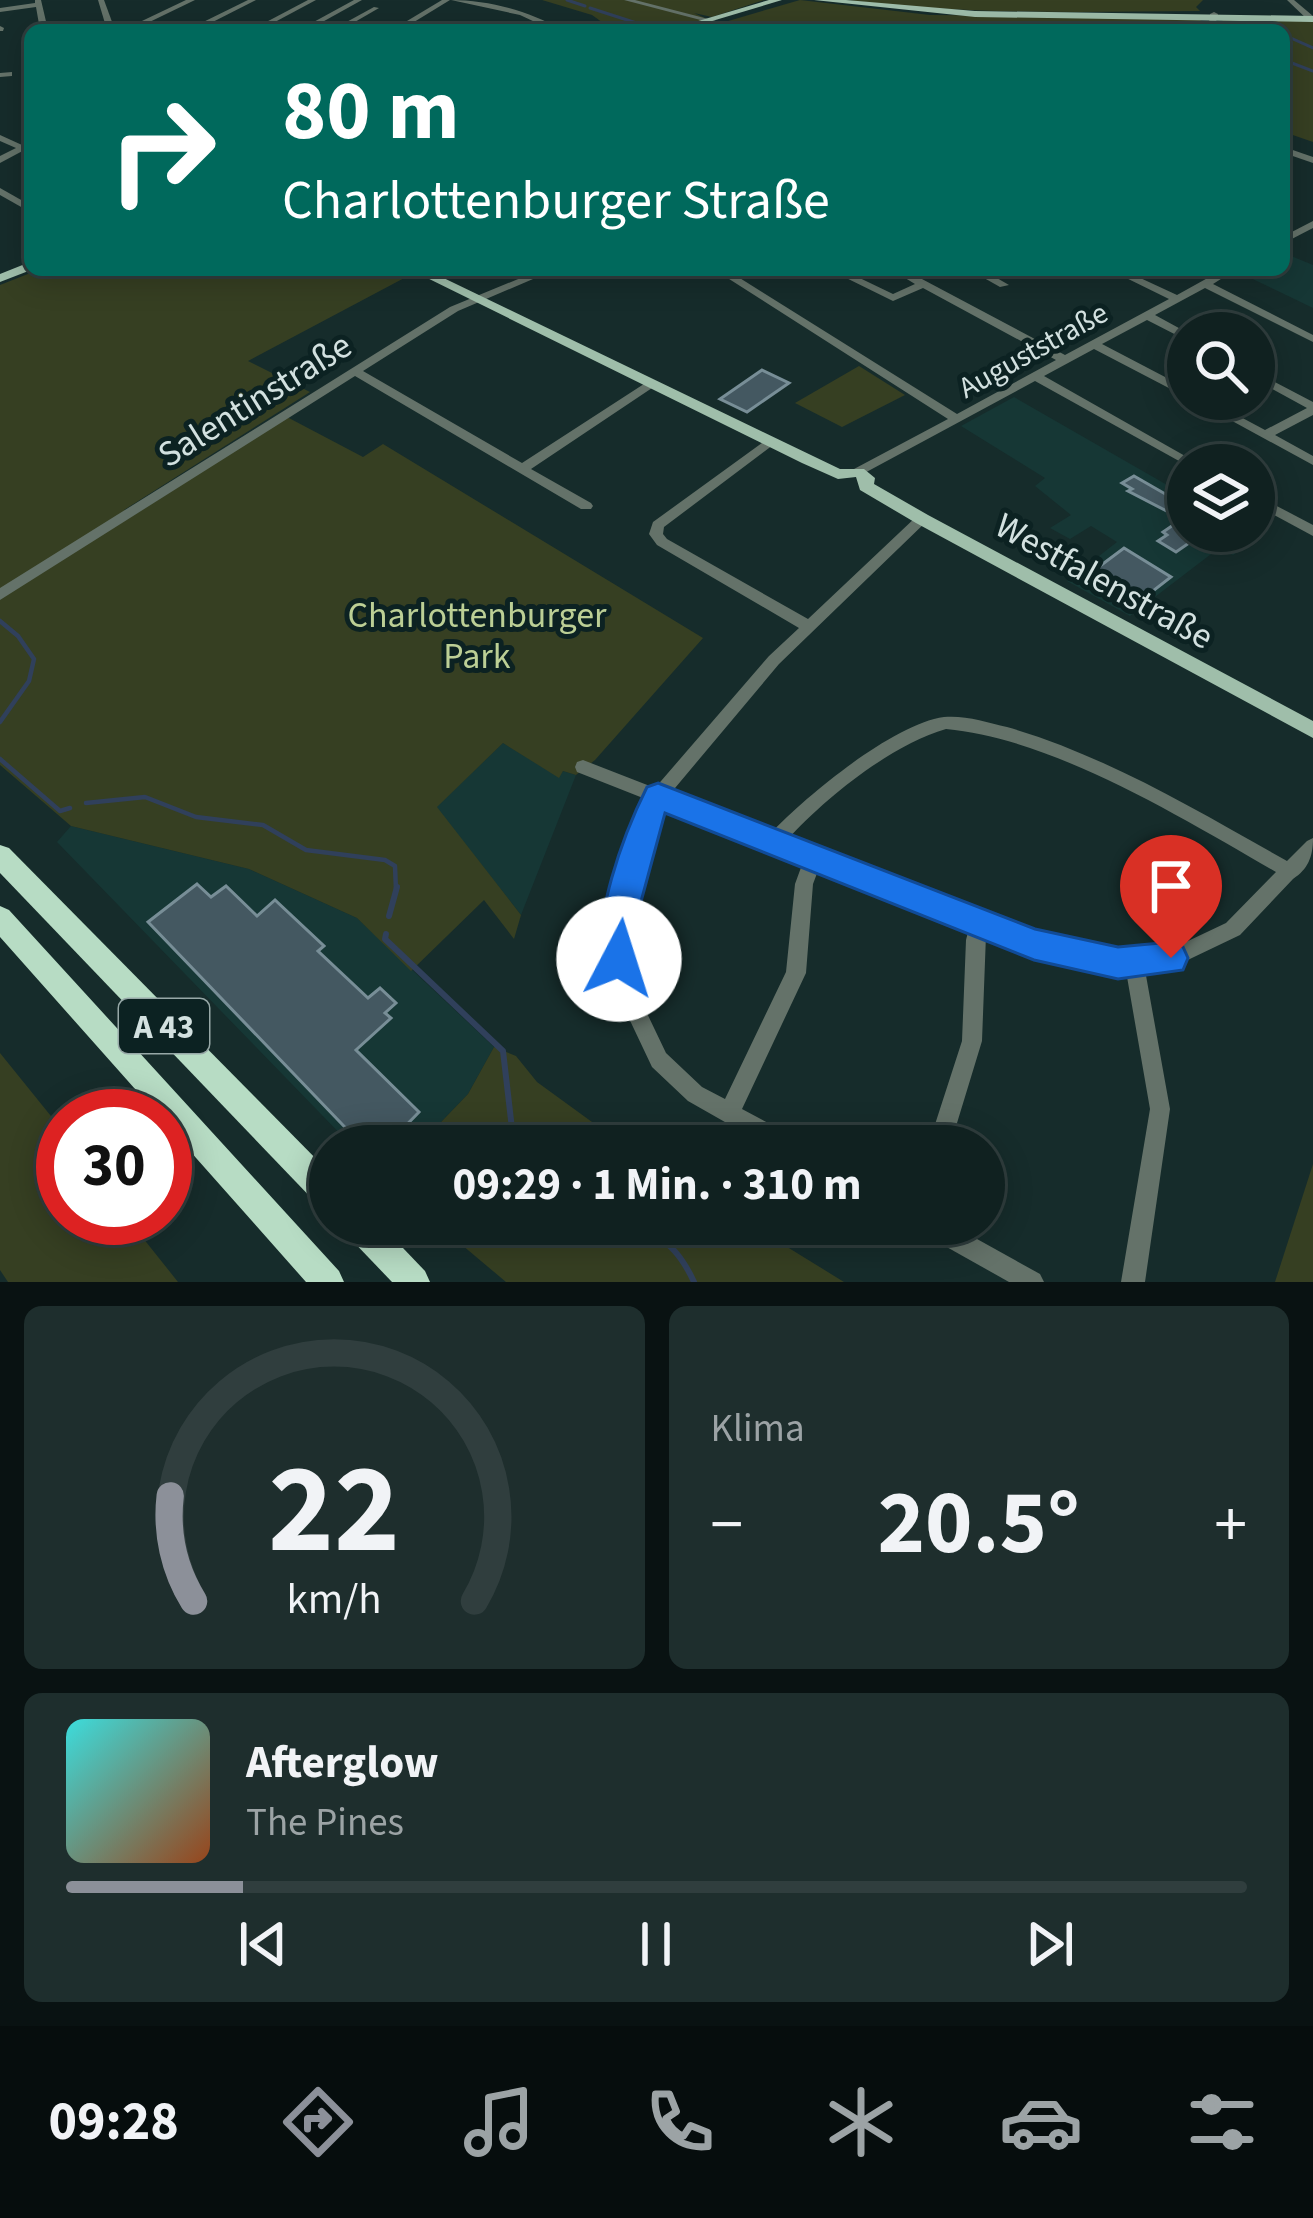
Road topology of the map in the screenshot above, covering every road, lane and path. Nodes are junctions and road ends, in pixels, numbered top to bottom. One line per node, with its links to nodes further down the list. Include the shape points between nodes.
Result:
1 (163, 0): 14 (street)
2 (192, 0): 14 (street)
3 (253, 0): 19 (street)
4 (314, 0): 20 (street)
5 (359, 0): 21 (street)
6 (451, 0): 23 (street); 24 (street)
7 (626, 0): 17 (street)
8 (818, 0): 15 (main road, via 975,14)
9 (1290, 0): 16 (street)
10 (772, 2): 17 (main road)
11 (39, 3): 13 (street)
12 (376, 8): 22 (street)
13 (0, 10)
14 (167, 11): 18 (street)
15 (1214, 14): 16 (main road); 26 (street)
16 (1313, 19)
17 (712, 21): 25 (main road)
18 (140, 24)
19 (203, 24)
20 (267, 24)
21 (317, 24)
22 (347, 24)
23 (408, 24)
24 (544, 24)
25 (699, 24)
26 (1212, 24)
27 (431, 276): 39 (main road, Westfalenstraße)
28 (447, 276): 39 (main road, Westfalenstraße)
29 (533, 276): 39 (street, Salentinstraße)
30 (730, 276): 52 (street)
31 (849, 276): 36 (street, via 893,298)
32 (908, 276): 36 (street)
33 (987, 276): 38 (street)
34 (1128, 276): 40 (street)
35 (1219, 276): 37 (street, Auguststraße)
36 (923, 284): 45 (street)
37 (1205, 284): 40 (street, Auguststraße); 43 (street)
38 (1004, 285)
39 (479, 296): 46 (street, Salentinstraße); 49 (main road, Westfalenstraße)
40 (1177, 299): 41 (street, Auguststraße)
41 (1147, 315): 42 (street); 44 (street, Auguststraße)
42 (1167, 326)
43 (1313, 339)
44 (1093, 344): 45 (street, Auguststraße); 48 (street)
45 (1065, 360): 47 (street, Auguststraße)
46 (354, 371): 58 (street); 64 (street, Salentinstraße)
47 (1035, 376): 52 (street, Auguststraße); 56 (street)
48 (1167, 383)
49 (651, 384): 55 (main road, Westfalenstraße); 58 (street)
50 (1275, 386): 51 (street)
51 (1313, 408): 54 (street)
52 (957, 419): 59 (street, Auguststraße)
53 (1238, 420): 54 (street)
54 (1266, 435): 57 (street)
55 (769, 442): 59 (main road, Westfalenstraße, via 838,474 843,488); 65 (street, via 656,534)
56 (1167, 449)
57 (1313, 461)
58 (522, 469): 60 (street)
59 (862, 479): 62 (main road, Westfalenstraße)
60 (586, 506)
61 (1275, 510): 63 (street)
62 (922, 519): 65 (street); 66 (main road, Westfalenstraße)
63 (1313, 531)
64 (0, 596)
65 (808, 626): 68 (street)
66 (1313, 730)
67 (583, 766): 68 (street)
68 (658, 796): 69 (street); 77 (street, via 619,920 623,985 659,1060)
69 (774, 842): 72 (street); 73 (street, via 793,818 917,730 962,723 1115,779)
70 (1313, 846): 73 (street)
71 (0, 856): 80 (highway, A 43)
72 (813, 857): 75 (street); 77 (street, via 796,973)
73 (1291, 872): 76 (street, via 1233,929 1171,958)
74 (0, 918): 83 (highway, A 43)
75 (980, 923): 76 (street, via 1034,945); 79 (street, via 972,1041)
76 (1134, 964): 86 (street, via 1160,1108)
77 (729, 1113): 78 (street)
78 (750, 1125)
79 (946, 1125)
80 (309, 1174)
81 (378, 1245): 84 (highway)
82 (966, 1245): 85 (street)
83 (328, 1282)
84 (414, 1282)
85 (1032, 1282)
86 (1133, 1282)

